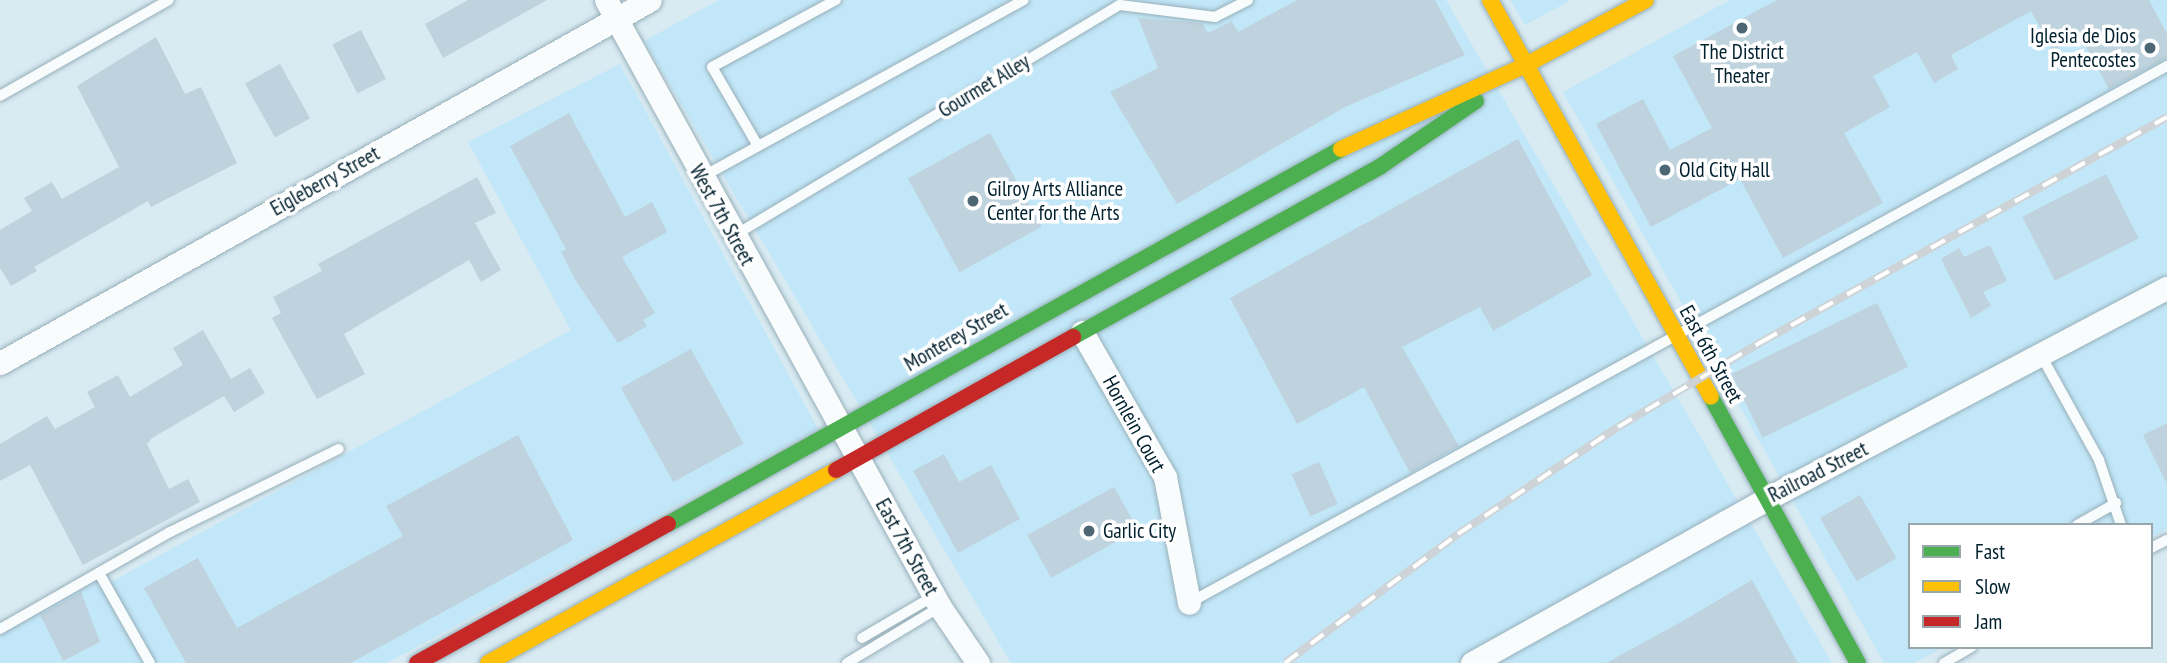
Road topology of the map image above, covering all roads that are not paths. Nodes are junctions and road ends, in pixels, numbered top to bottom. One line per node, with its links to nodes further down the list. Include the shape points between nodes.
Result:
1 (169, 0): 11 (lane)
2 (650, 0): 8 (street, Eigleberry Street)
3 (836, 0): 12 (lane, via 712,67)
4 (1024, 0): 12 (lane)
5 (1248, 0): 14 (lane, Gourmet Alley, via 1215,17 1120,5)
6 (1490, 0): 9 (main road, East 6th Street)
7 (1646, 0): 9 (main road, Monterey Street)
8 (611, 9): 13 (street, West 7th Street); 19 (street, Eigleberry Street)
9 (1526, 65): 16 (main road, Monterey Street, via 1381,166); 17 (main road, East 6th Street); 20 (main road, Monterey Street, via 1366,135)
10 (2167, 66): 17 (lane)
11 (0, 96)
12 (758, 146): 13 (lane)
13 (701, 177): 14 (street, West 7th Street)
14 (733, 236): 20 (street, West 7th Street)
15 (2167, 288): 18 (street, Railroad Street)
16 (1082, 332): 22 (main road, Monterey Street); 29 (street, Hornlein Court, via 1165,477)
17 (1675, 332): 23 (main road, East 6th Street); 29 (lane)
18 (2042, 357): 23 (street, Railroad Street); 24 (lane, via 2099,460)
19 (0, 363)
20 (840, 428): 22 (street, East 7th Street); 34 (main road, Monterey Street)
21 (339, 449): 27 (lane)
22 (858, 458): 28 (street, East 7th Street); 35 (main road, Monterey Street)
23 (1768, 498): 38 (street, Railroad Street); 39 (main road, East 6th Street)
24 (2116, 503): 25 (lane); 26 (lane)
25 (2081, 523)
26 (2121, 523)
27 (99, 573): 30 (lane); 33 (lane)
28 (937, 602): 31 (lane); 36 (lane); 37 (street, East 7th Street)
29 (1189, 603)
30 (0, 629)
31 (862, 638)
32 (1968, 649): 40 (lane)
33 (149, 663)
34 (417, 663)
35 (488, 663)
36 (846, 663)
37 (978, 663)
38 (1472, 663)
39 (1858, 663)
40 (1944, 663)

